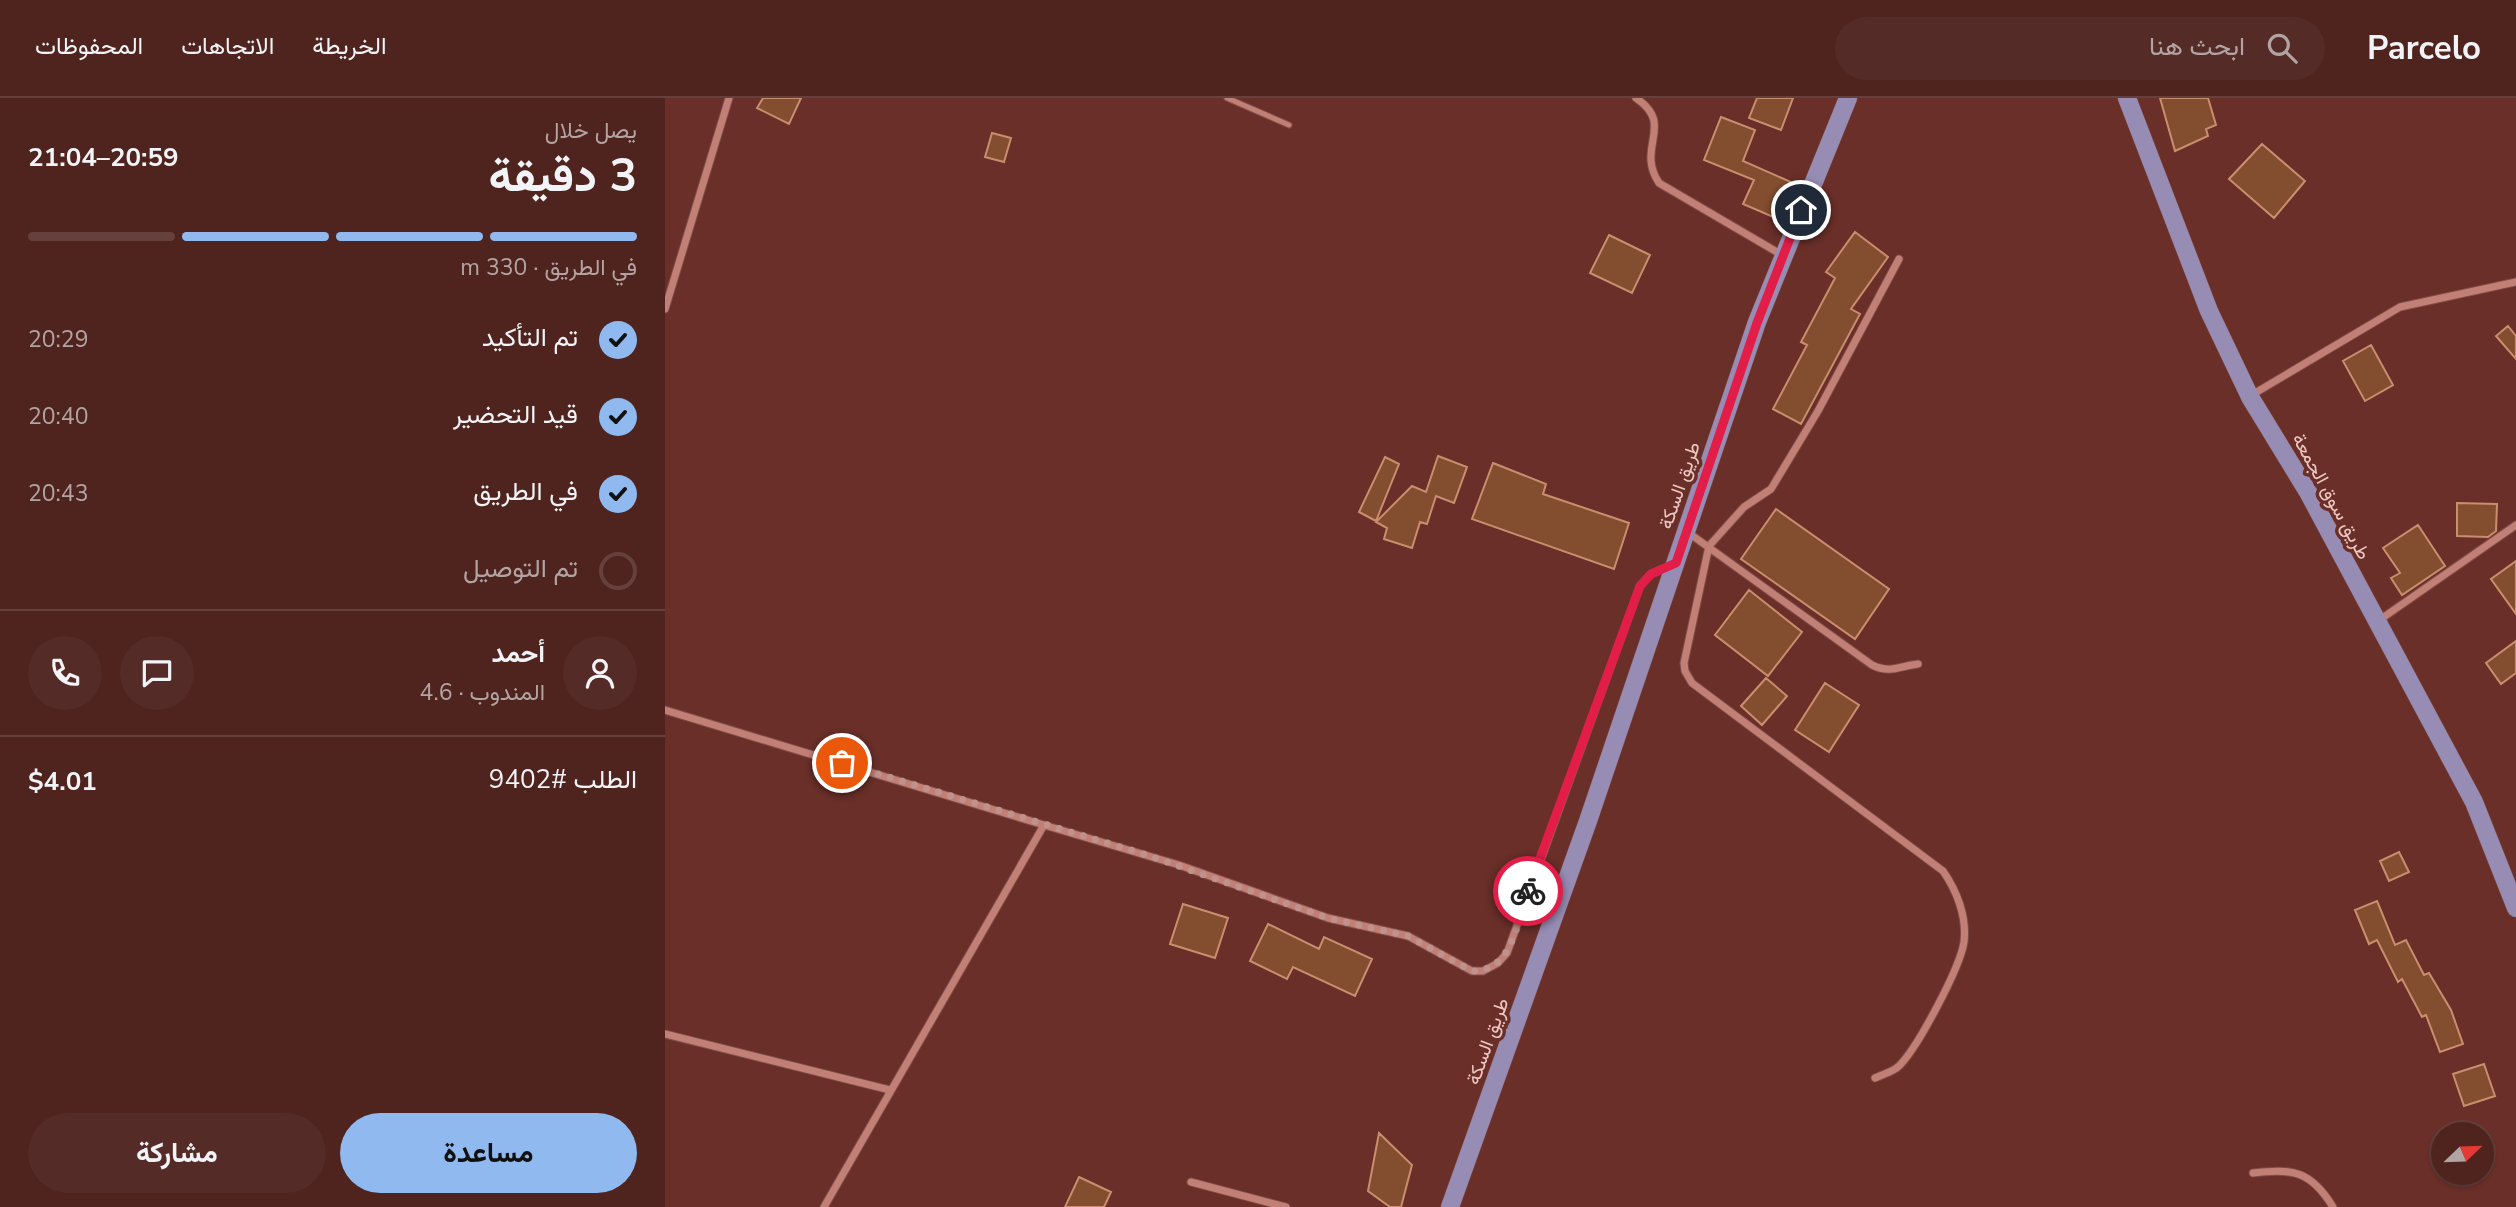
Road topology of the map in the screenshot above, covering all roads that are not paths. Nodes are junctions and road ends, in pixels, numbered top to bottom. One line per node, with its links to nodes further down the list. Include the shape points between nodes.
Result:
1 (729, 98): 10 (street)
2 (1227, 98): 6 (lane)
3 (1636, 98): 7 (street, via 1653,115 1649,164 1660,183)
4 (1848, 98): 7 (main road, طريق السكة)
5 (2127, 98): 11 (main road, طريق سوق الجمعة, via 2209,311)
6 (1289, 125)
7 (1782, 255): 13 (main road, طريق السكة)
8 (1899, 259): 14 (street, via 1771,489 1744,507)
9 (2516, 282): 11 (street, via 2400,307)
10 (665, 309)
11 (2250, 397): 16 (main road, طريق سوق الجمعة)
12 (2516, 525): 16 (street)
13 (1686, 531): 14 (street); 15 (main road, طريق السكة)
14 (1709, 546): 17 (street, via 1872,665 1894,670); 22 (street, via 1684,663 1692,683 1943,871 1957,891 1964,942 1944,994 1907,1058 1897,1069)
15 (1676, 563): 19 (street, via 1651,574 1640,586 1507,953 1483,971 1460,966 1408,936 1315,914 1179,865); 28 (main road, طريق السكة)
16 (2378, 622): 20 (main road, طريق سوق الجمعة, via 2474,802)
17 (1918, 664)
18 (665, 710): 19 (street)
19 (1044, 825): 23 (street)
20 (2516, 908)
21 (665, 1034): 23 (street)
22 (1875, 1078)
23 (890, 1090): 26 (street)
24 (2253, 1173): 29 (street, via 2285,1169 2302,1175 2313,1181)
25 (1191, 1182): 27 (street)
26 (824, 1207)
27 (1286, 1207)
28 (1450, 1207)
29 (2333, 1207)

